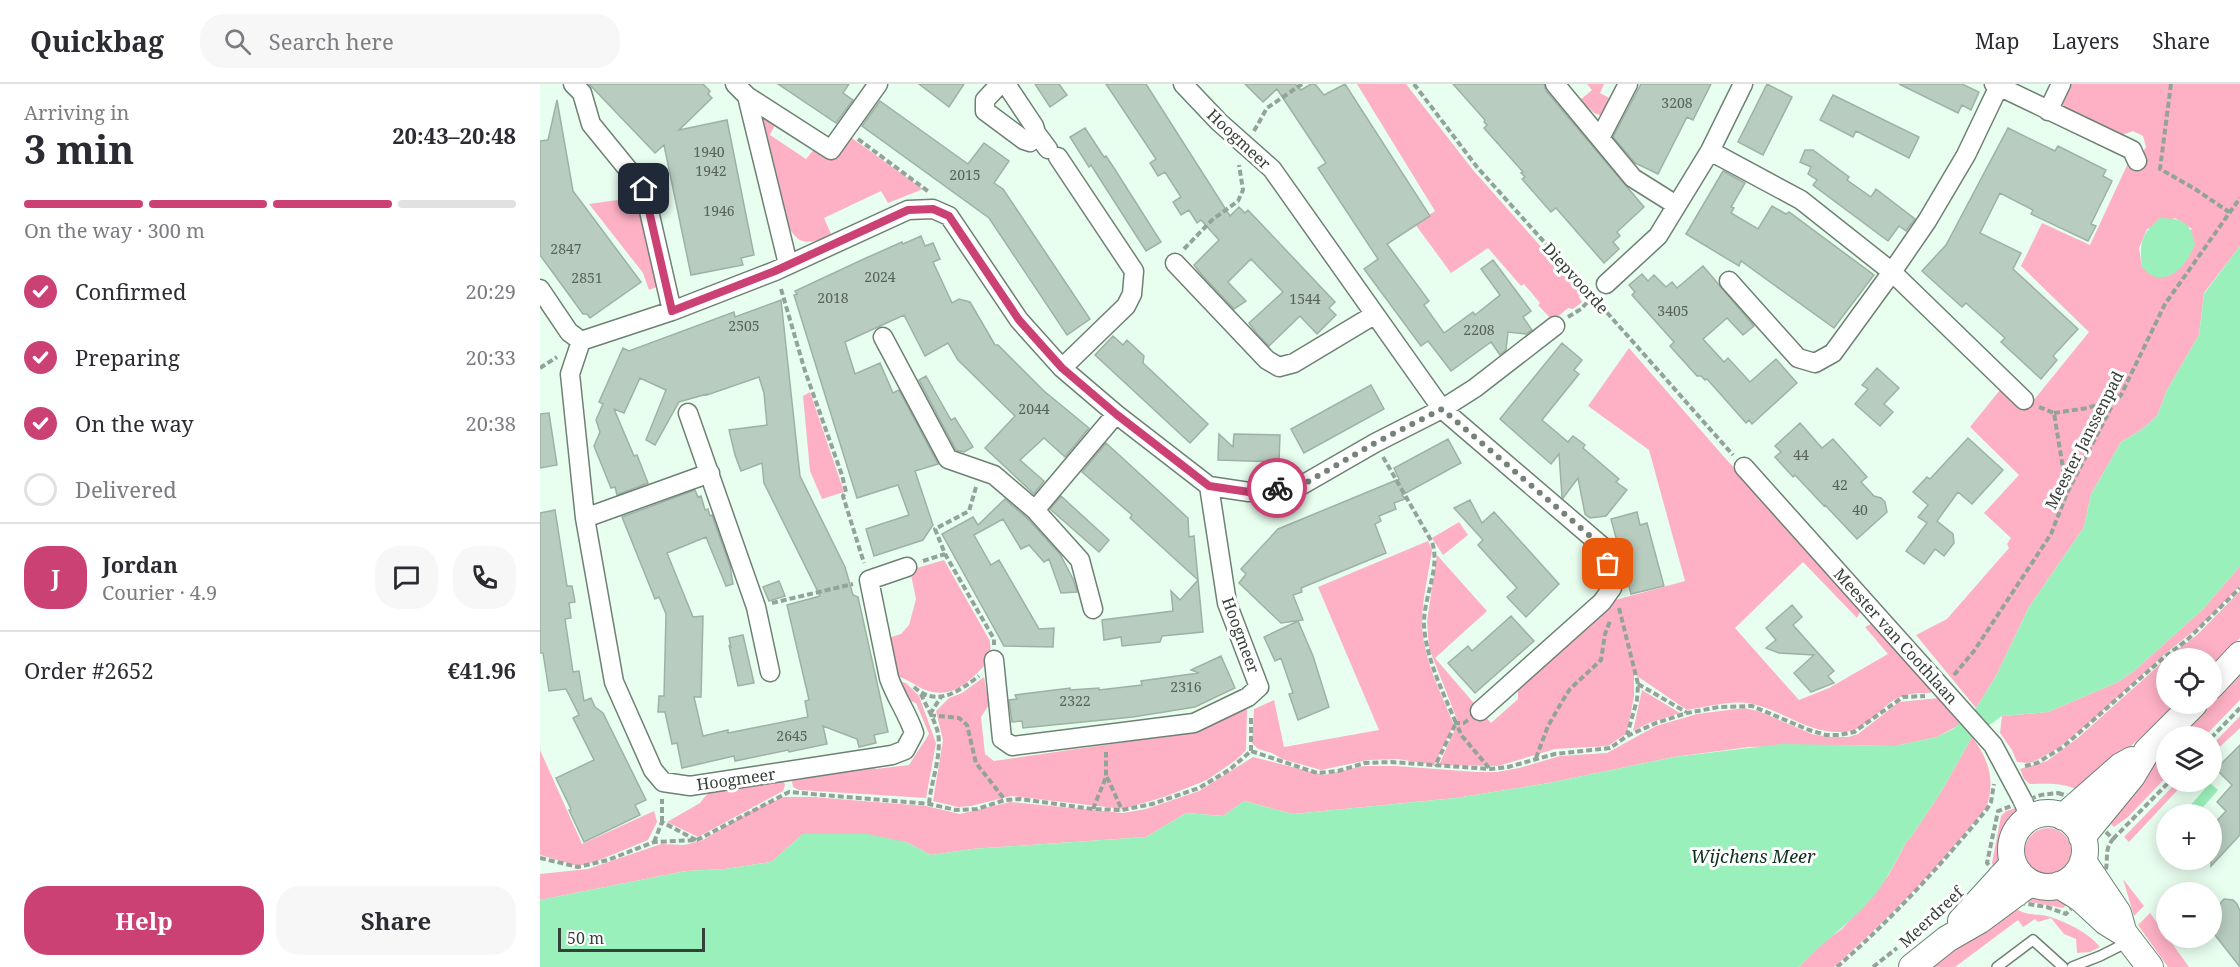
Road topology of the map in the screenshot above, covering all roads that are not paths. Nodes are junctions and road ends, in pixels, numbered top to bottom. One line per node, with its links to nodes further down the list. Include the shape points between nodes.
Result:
1 (573, 84): 24 (street, via 582,93 591,124 644,189)
2 (878, 84): 11 (street, via 831,150)
3 (1000, 84): 13 (street, via 985,100 985,111 1024,140 1030,142)
4 (1006, 84): 13 (street)
5 (1183, 84): 25 (street, Hoogmeer, via 1272,169)
6 (1555, 84): 14 (street)
7 (1628, 84): 14 (street)
8 (1743, 84): 15 (street, Diepvoorde)
9 (2061, 84): 12 (street)
10 (1997, 85): 12 (street); 20 (street, via 1966,155)
11 (741, 90): 19 (street)
12 (2048, 111): 16 (street, via 2132,150)
13 (1036, 133): 29 (street, via 1134,271 1132,294 1126,306)
14 (1600, 138): 17 (street, via 1633,178)
15 (1710, 151): 17 (street, Diepvoorde); 20 (street, via 1801,200)
16 (2137, 161)
17 (1676, 205): 22 (street, Diepvoorde, via 1658,236)
18 (1178, 258): 25 (street, via 1267,360 1279,367 1294,363)
19 (782, 267): 24 (street); 29 (street, via 908,210 933,209 949,216 1019,320)
20 (1892, 272): 21 (street, via 1833,353 1815,363 1798,358); 30 (street)
21 (1729, 280)
22 (1606, 284)
23 (540, 289): 28 (street, via 569,332)
24 (672, 311): 28 (street)
25 (1374, 315): 31 (street, Hoogmeer)
26 (1555, 326): 31 (street)
27 (883, 337): 37 (street, via 948,459 994,475)
28 (581, 341): 38 (street, Hoogmeer, via 570,374)
29 (1062, 368): 33 (street)
30 (2024, 400)
31 (1442, 409): 36 (street, via 1302,485 1249,492); 45 (street, Hoogmeer, via 1603,547 1612,588 1602,602)
32 (688, 413): 35 (street)
33 (1116, 414): 36 (street); 37 (street)
34 (1744, 467): 47 (street, Meester van Coothlaan, via 1993,745)
35 (710, 473): 38 (street); 43 (street, via 756,607)
36 (1209, 486): 42 (street, Hoogmeer, via 1227,603 1259,687 1248,697 1194,723 1012,746 1002,738)
37 (1035, 510): 40 (street, via 1080,560)
38 (585, 518): 39 (street, Hoogmeer, via 614,682 653,770 663,782 690,786 905,750 914,733 889,678 869,580)
39 (907, 567)
40 (1093, 609)
41 (2240, 656): 44 (street)
42 (994, 660)
43 (770, 672)
44 (2222, 675)
45 (1479, 711)
46 (2184, 714): 48 (street, via 2147,751)
47 (2026, 810): 48 (street, via 2050,813); 49 (street, via 2014,834)
48 (2080, 850): 49 (street, via 2044,887); 50 (street, via 2118,912)
49 (2004, 876): 51 (street, Meerdreef, via 1980,920 1947,939)
50 (2127, 937): 54 (lane, via 2100,956); 55 (street)
51 (1912, 967)
52 (1996, 967): 53 (lane, via 2033,940)
53 (2063, 967)
54 (2072, 967)
55 (2150, 967)

